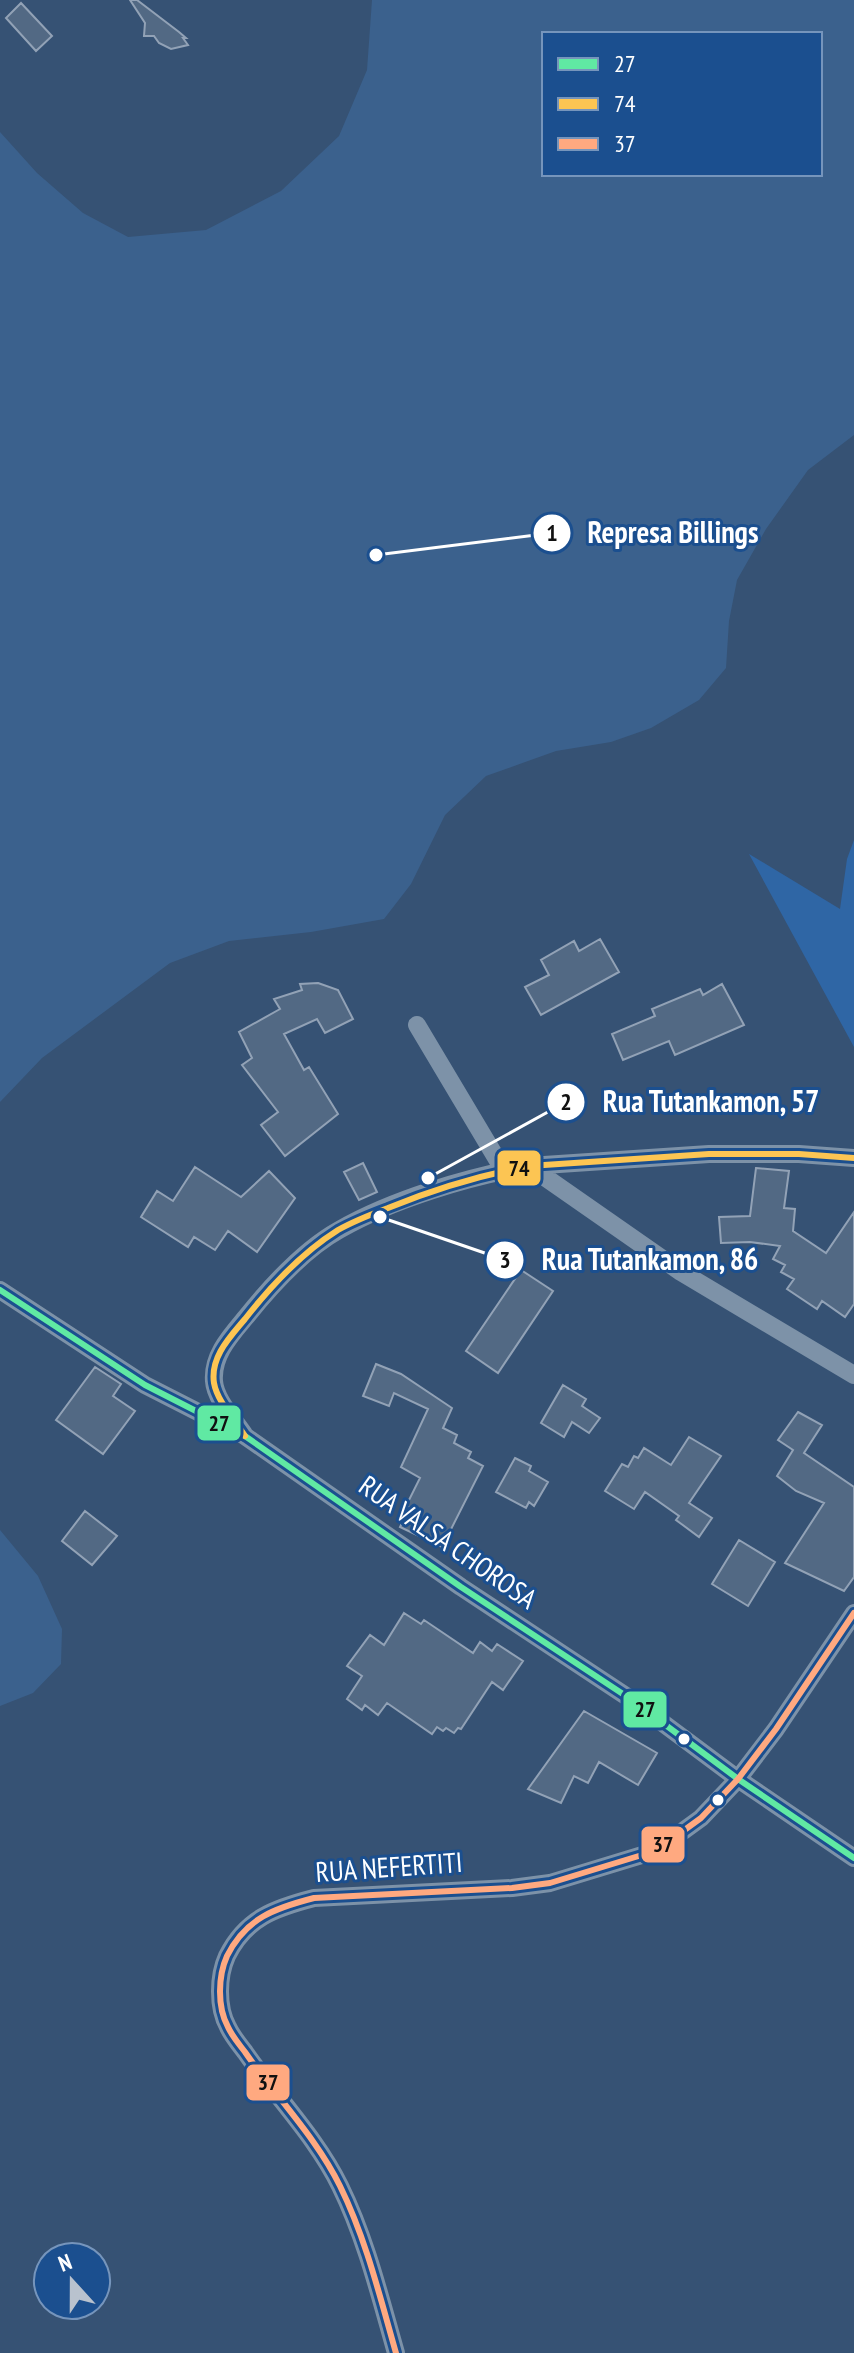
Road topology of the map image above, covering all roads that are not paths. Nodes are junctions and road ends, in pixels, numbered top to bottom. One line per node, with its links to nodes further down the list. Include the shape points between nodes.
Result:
1 (417, 1025): 4 (street)
2 (854, 1158): 3 (street, via 709,1154)
3 (529, 1166): 4 (street); 6 (street, via 681,1272)
4 (504, 1171): 7 (street, via 426,1192 338,1230 257,1303 222,1346 214,1381)
5 (0, 1290): 7 (street, RUA VALSA CHOROSA, via 145,1385)
6 (854, 1375)
7 (245, 1436): 9 (street, RUA VALSA CHOROSA, via 632,1700)
8 (854, 1613): 9 (street, RUA NEFERTITI)
9 (738, 1779): 10 (street, RUA VALSA CHOROSA); 11 (street, RUA NEFERTITI, via 701,1818 668,1842 614,1865 512,1888 314,1898 255,1920 235,1940 223,1965 220,1994 226,2025 339,2185 361,2234)
10 (854, 1858)
11 (396, 2353)

